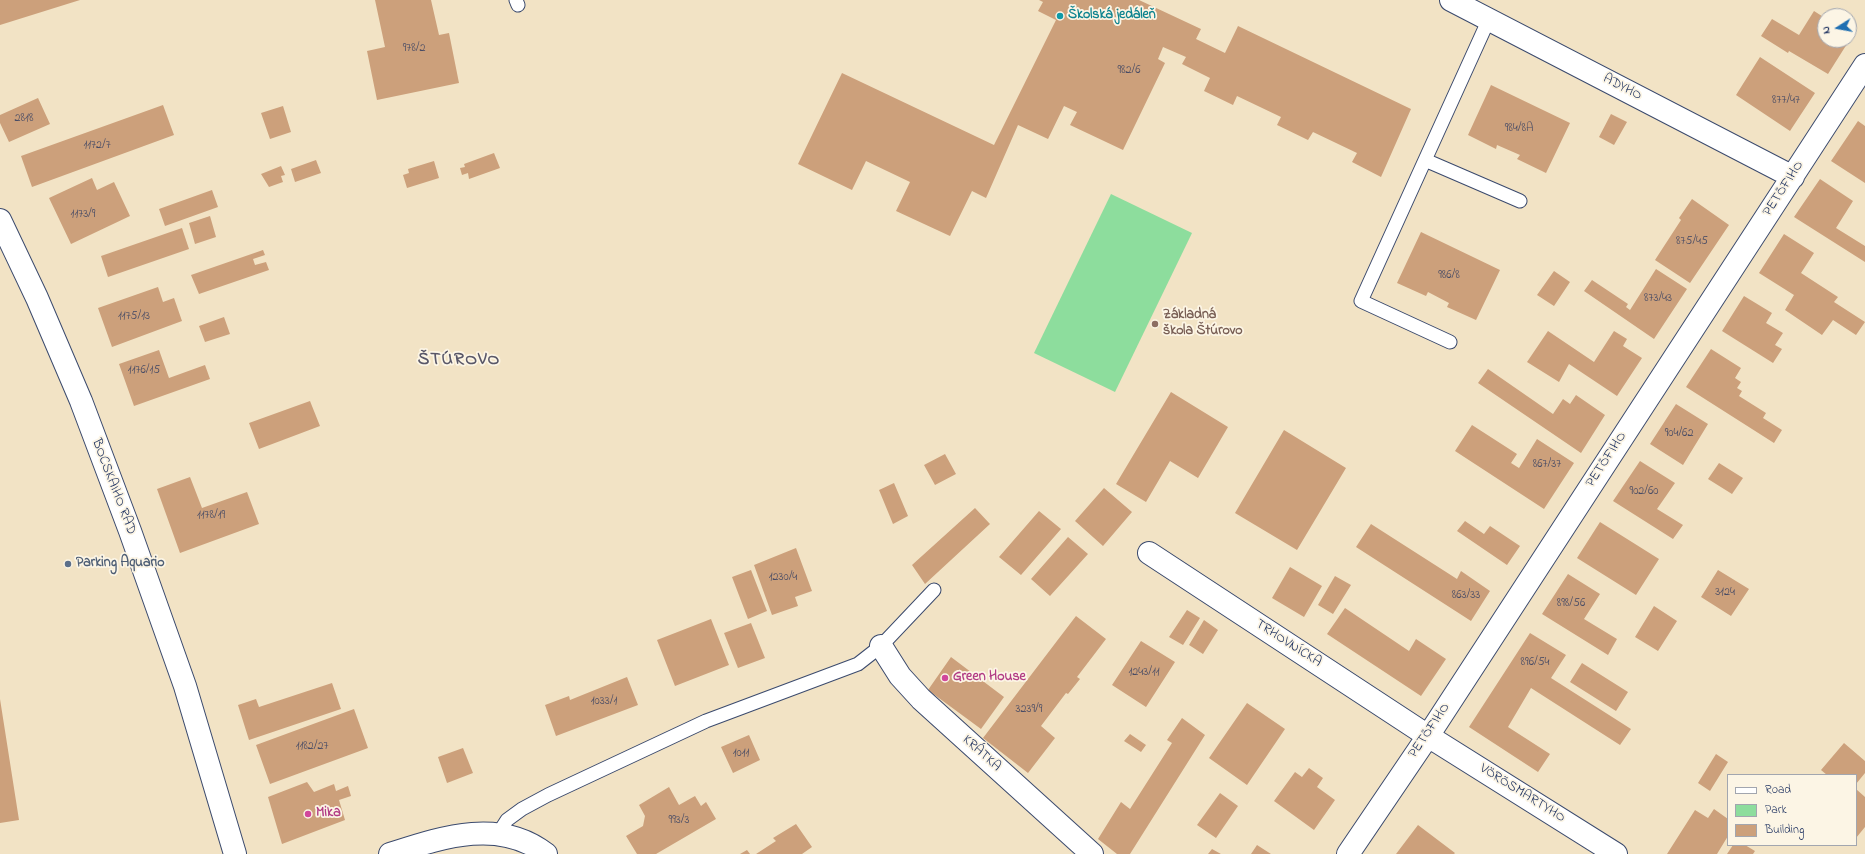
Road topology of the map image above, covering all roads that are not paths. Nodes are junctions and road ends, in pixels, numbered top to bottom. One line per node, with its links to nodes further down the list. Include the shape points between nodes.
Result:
1 (1452, 0): 2 (street, ADYHO)
2 (1489, 19): 4 (lane); 5 (street, ADYHO)
3 (1865, 65): 5 (street, PETŐFIHO)
4 (1425, 160): 6 (lane); 8 (lane, via 1361,301)
5 (1793, 176): 12 (street, PETŐFIHO)
6 (1520, 201)
7 (0, 220): 14 (street, BOCSKAIHO RAD, via 81,401 130,531 185,686)
8 (1450, 342)
9 (1149, 553): 12 (street, TRHOVNÍCKA)
10 (934, 590): 11 (lane)
11 (880, 646): 13 (lane, via 858,664 706,721 548,795 507,820); 17 (street, KRÁTKA, via 900,676 921,699)
12 (1428, 736): 18 (street, PETŐFIHO); 19 (street, VÖRÖSMARTYHO)
13 (498, 834): 15 (street, via 471,833 444,837); 16 (street, via 522,841)
14 (235, 854)
15 (390, 854)
16 (546, 854)
17 (1092, 854)
18 (1348, 854)
19 (1616, 854)

